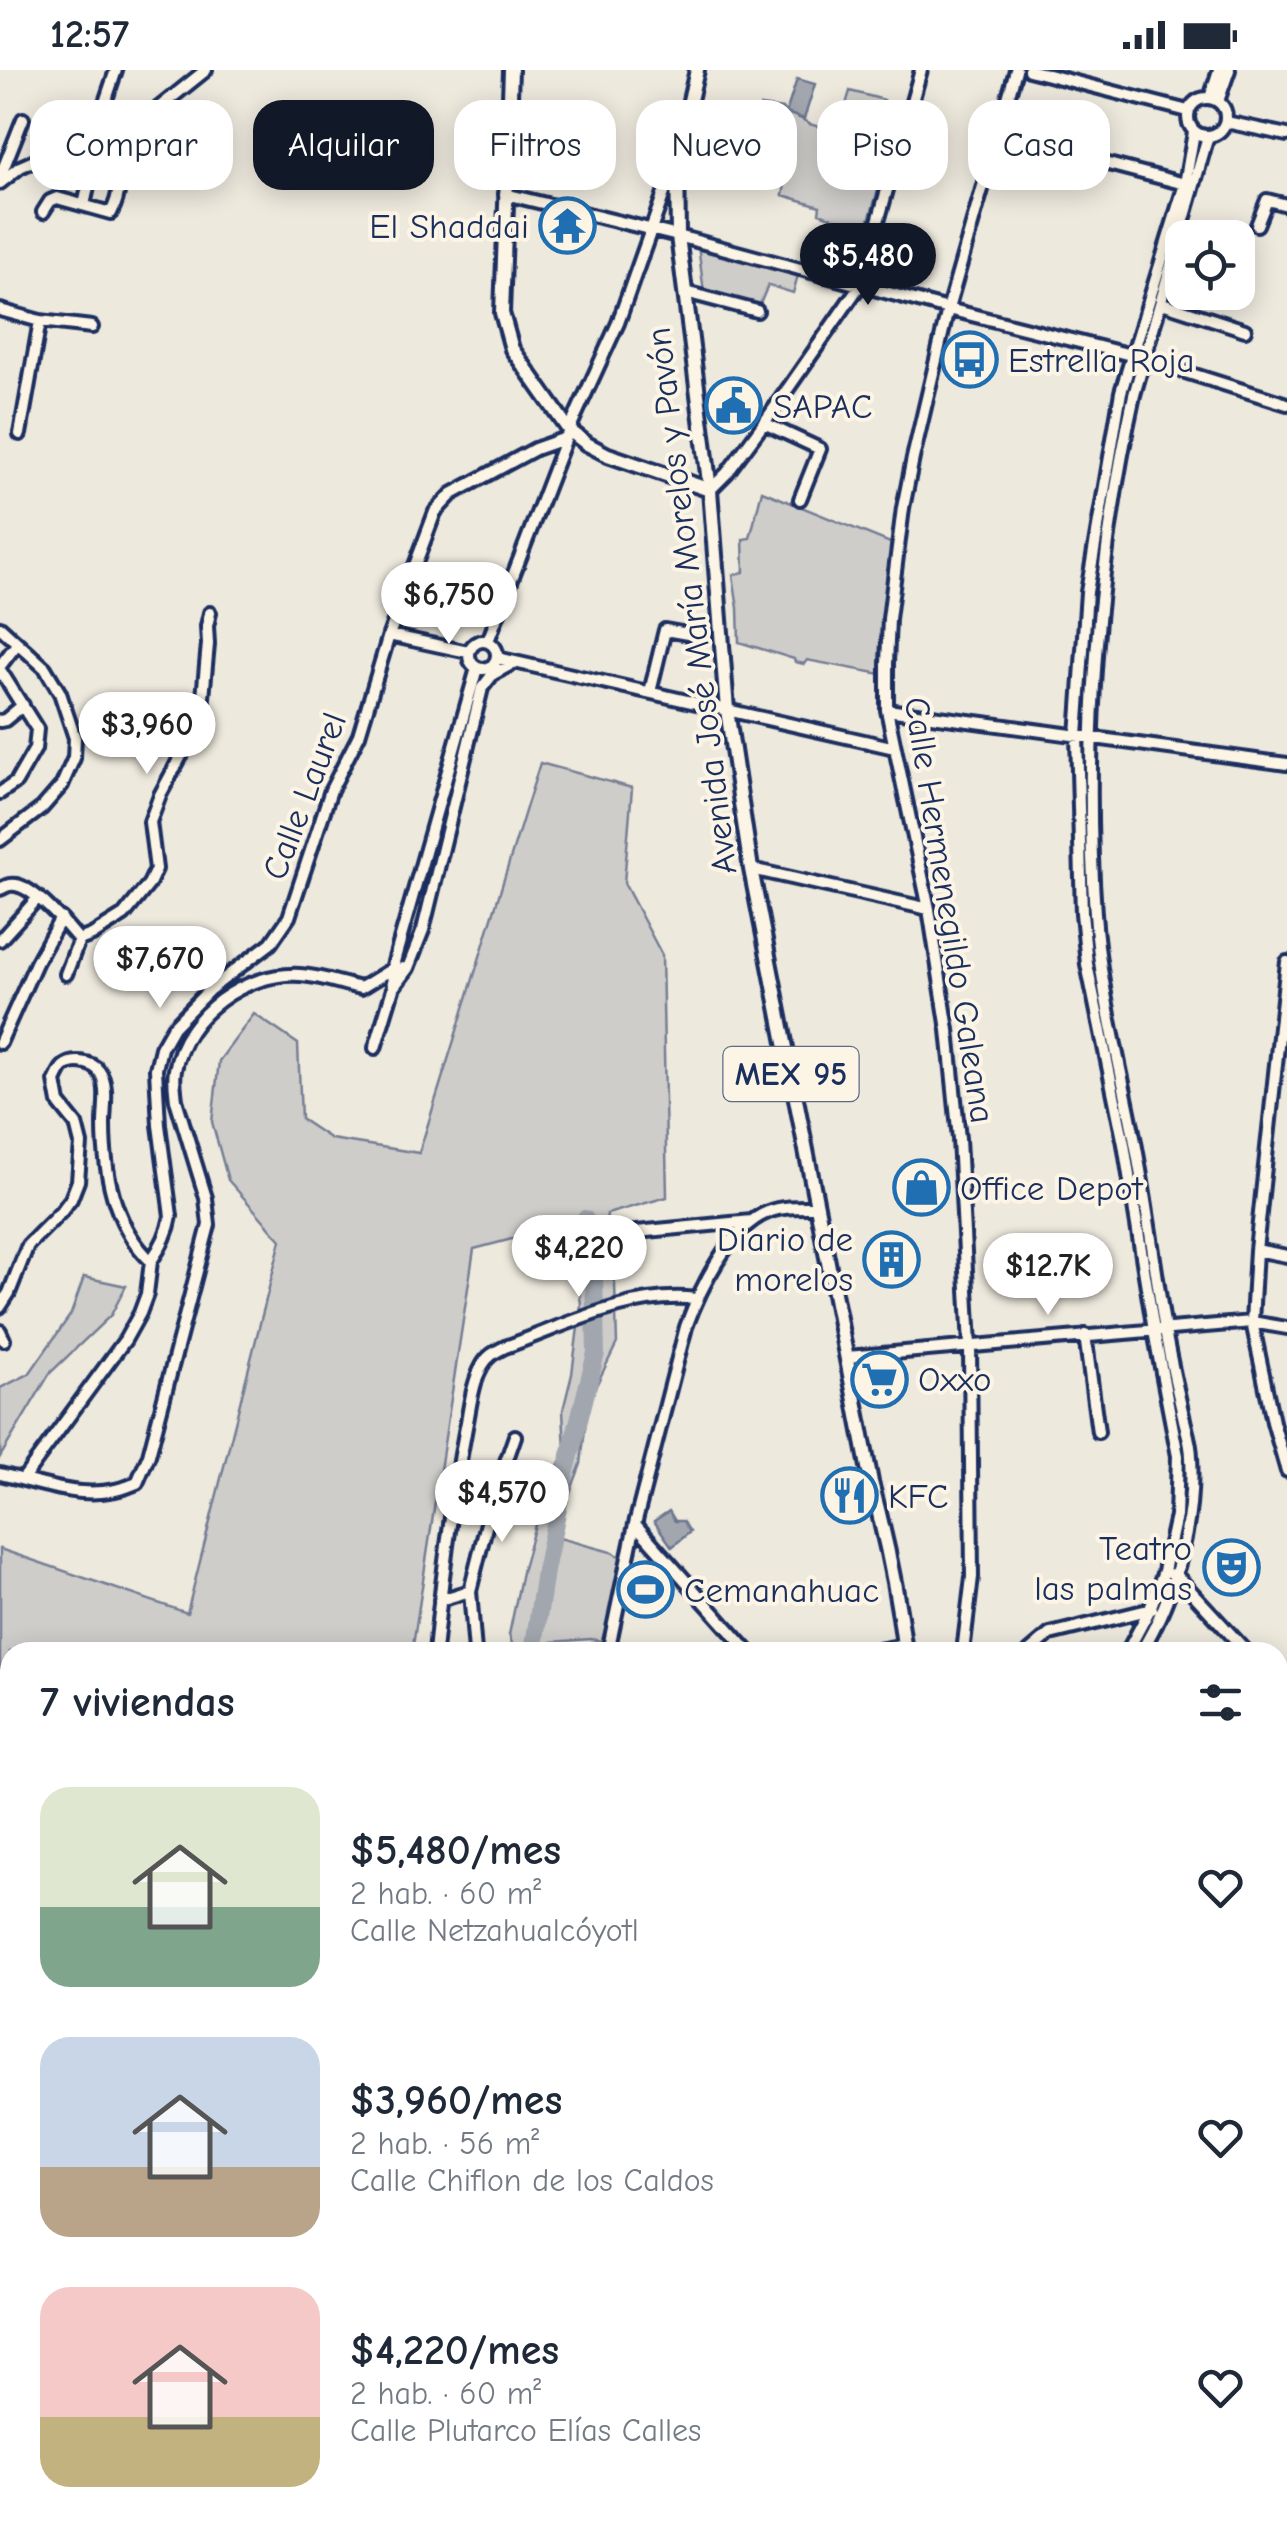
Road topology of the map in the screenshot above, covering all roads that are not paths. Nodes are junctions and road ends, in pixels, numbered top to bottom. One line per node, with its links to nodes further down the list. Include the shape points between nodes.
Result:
1 (116, 70): 11 (street)
2 (206, 70): 12 (street)
3 (511, 70): 28 (main road)
4 (697, 70): 13 (main road, Avenida José María Morelos y Pavón)
5 (921, 70): 35 (street)
6 (1016, 70): 38 (street, Calle Hermenegildo Galeana)
7 (1029, 70): 14 (street)
8 (1219, 70): 10 (street)
9 (1229, 70): 10 (street)
10 (1214, 99): 14 (street, via 1194,102); 16 (street, via 1226,110)
11 (107, 100)
12 (169, 100)
13 (690, 100)
14 (1188, 111): 17 (street)
15 (23, 118): 22 (street)
16 (1226, 122): 18 (street); 19 (street)
17 (1194, 132): 18 (street); 23 (street)
18 (1208, 136): 37 (street)
19 (1287, 136)
20 (30, 163): 22 (street)
21 (1110, 164): 23 (street)
22 (0, 180)
23 (1185, 184): 44 (street)
24 (87, 190): 30 (street)
25 (120, 190): 30 (street, via 112,213)
26 (665, 190): 33 (street)
27 (677, 190): 34 (main road, Avenida José María Morelos y Pavón / MEX 95)
28 (505, 194): 33 (street); 49 (main road, via 502,313 512,349)
29 (1287, 204): 32 (street, via 1266,200)
30 (84, 206): 31 (street, via 57,198)
31 (43, 212)
32 (1257, 225)
33 (650, 230): 34 (street); 49 (street, via 618,322)
34 (678, 236): 35 (street); 36 (main road, Avenida José María Morelos y Pavón / MEX 95)
35 (860, 284): 38 (street); 47 (street)
36 (685, 292): 40 (street); 50 (main road, Avenida José María Morelos y Pavón / MEX 95)
37 (1162, 303): 43 (street); 45 (street)
38 (948, 309): 44 (street); 66 (street, Calle Hermenegildo Galeana, via 903,508 888,619)
39 (0, 310): 41 (street)
40 (757, 310)
41 (40, 321): 42 (street); 48 (street)
42 (92, 327)
43 (1245, 330)
44 (1131, 355): 45 (street); 68 (street, via 1087,592)
45 (1144, 359): 46 (street); 69 (street, via 1126,430 1100,602)
46 (1287, 404)
47 (764, 423): 50 (street); 51 (street, via 820,450)
48 (20, 434)
49 (567, 434): 50 (main road); 54 (street, Calle Laurel, via 452,494 435,512); 56 (street)
50 (710, 490): 65 (main road, Avenida José María Morelos y Pavón / MEX 95)
51 (800, 499)
52 (210, 613): 80 (street, via 201,718 150,822 156,869 124,915)
53 (0, 628): 57 (street)
54 (389, 636): 58 (street); 96 (street, Calle Laurel, via 289,917 271,944 172,1026 161,1048 159,1125 171,1216)
55 (705, 637): 63 (street, via 665,630)
56 (488, 641): 58 (street, via 472,644); 59 (street)
57 (17, 644): 61 (street); 73 (street, via 45,668 60,693 75,738 74,758 42,808)
58 (468, 652): 62 (street)
59 (497, 658): 60 (street); 62 (street, via 489,668)
60 (514, 662): 63 (street); 84 (street, via 482,688)
61 (0, 668): 64 (street)
62 (477, 668): 85 (street)
63 (650, 692): 65 (street)
64 (23, 705): 67 (street); 72 (street, via 37,729 35,750 16,782)
65 (728, 710): 70 (street); 74 (main road, Avenida José María Morelos y Pavón / MEX 95)
66 (887, 710): 68 (street); 70 (street, Calle Hermenegildo Galeana)
67 (0, 721)
68 (1076, 736): 69 (street); 83 (street)
69 (1091, 738): 71 (street); 81 (street)
70 (895, 748): 77 (street, Calle Hermenegildo Galeana)
71 (1287, 764)
72 (0, 793)
73 (0, 840)
74 (751, 869): 77 (street); 91 (main road, Avenida José María Morelos y Pavón / MEX 95)
75 (1, 887): 76 (street, via 13,884)
76 (38, 899): 78 (street); 79 (street)
77 (929, 909): 103 (street, Calle Hermenegildo Galeana, via 948,1030)
78 (61, 918): 80 (street); 89 (street)
79 (0, 940)
80 (80, 940): 86 (street)
81 (1100, 962): 83 (street); 101 (street, via 1135,1142)
82 (1287, 962): 88 (street)
83 (1087, 964): 101 (street)
84 (408, 968): 85 (street); 87 (street)
85 (392, 969): 87 (street); 109 (street, via 361,988 297,974 248,984 216,1002 190,1032 174,1084 209,1225 149,1455 138,1483 118,1492 92,1494)
86 (66, 974)
87 (393, 989): 90 (street)
88 (1283, 1039): 94 (street)
89 (0, 1043)
90 (375, 1048)
91 (816, 1207): 92 (street, via 784,1208); 104 (main road, Avenida José María Morelos y Pavón / MEX 95)
92 (752, 1220): 93 (street); 97 (street, via 709,1272)
93 (626, 1233)
94 (1256, 1250): 95 (street); 99 (street)
95 (1287, 1256)
96 (151, 1261): 98 (street, via 124,1227 113,1196 100,1072 74,1062 55,1081 81,1144 78,1181 61,1212 28,1245); 109 (street, Calle Laurel, via 132,1327)
97 (696, 1299): 110 (street); 113 (street, via 629,1303 505,1347 483,1363 462,1448)
98 (0, 1307)
99 (1252, 1322): 100 (street); 101 (street); 107 (street)
100 (1287, 1328)
101 (1160, 1330): 102 (street); 111 (street, via 1192,1455 1186,1537)
102 (1084, 1335): 103 (street); 105 (street)
103 (970, 1346): 104 (street); 121 (street, Calle Hermenegildo Galeana, via 972,1577)
104 (847, 1357): 120 (main road, Avenida José María Morelos y Pavón / MEX 95)
105 (1098, 1432)
106 (514, 1436): 112 (street)
107 (1287, 1472)
108 (0, 1474): 109 (street)
109 (22, 1479)
110 (635, 1524): 118 (street); 119 (street)
111 (1170, 1573): 114 (street); 115 (street); 125 (street)
112 (470, 1591): 113 (street); 117 (street)
113 (440, 1600): 116 (street)
114 (1163, 1607): 115 (street); 124 (street)
115 (1150, 1609): 122 (street); 123 (street)
116 (436, 1642)
117 (473, 1642)
118 (610, 1642)
119 (740, 1642)
120 (904, 1642)
121 (964, 1642)
122 (1040, 1642)
123 (1132, 1642)
124 (1146, 1642)
125 (1237, 1642)

